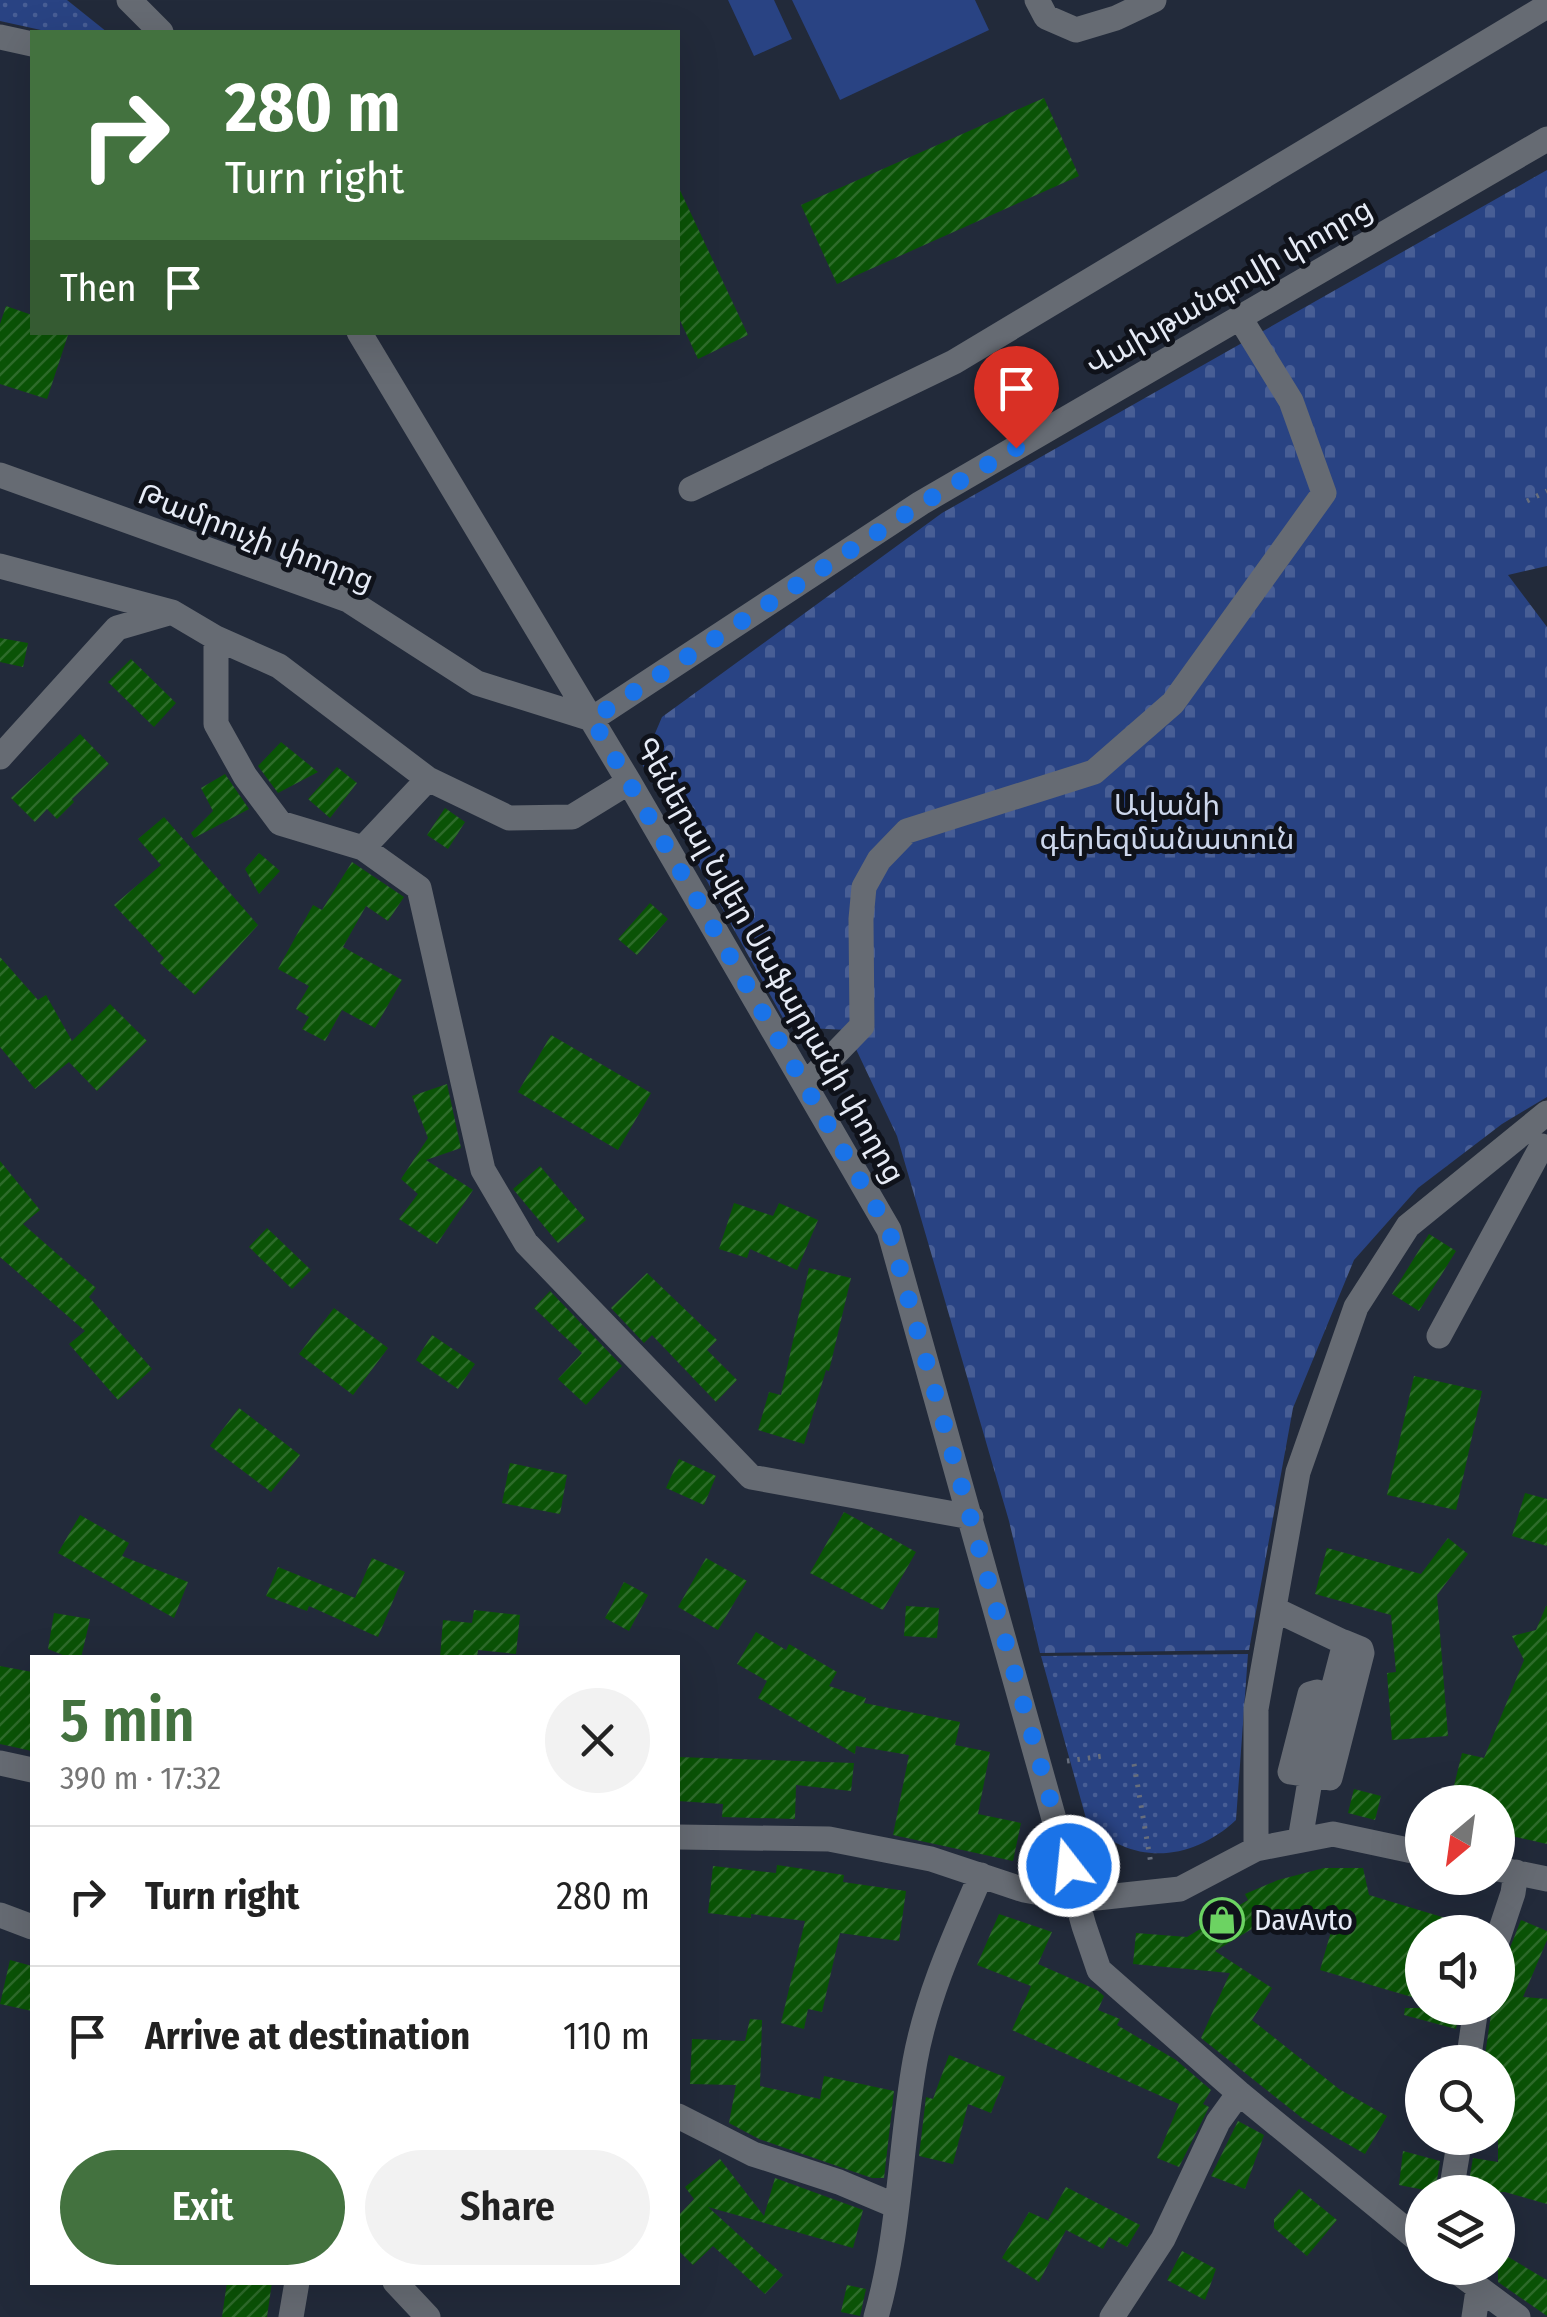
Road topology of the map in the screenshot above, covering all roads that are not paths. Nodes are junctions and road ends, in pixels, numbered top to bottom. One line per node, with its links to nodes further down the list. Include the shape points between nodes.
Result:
1 (129, 0): 5 (street)
2 (1038, 0): 3 (street, via 1046,17 1076,30)
3 (1154, 0)
4 (1547, 6): 12 (street, via 954,362)
5 (159, 30)
6 (0, 37): 7 (street)
7 (30, 44)
8 (1547, 139): 9 (street, Վախթանգովի փողոց)
9 (1240, 318): 16 (street, Վախթանգովի փողոց, via 921,504); 21 (street, via 1291,400 1324,493 1173,703 1094,772 907,831 879,860 864,887 862,1026)
10 (361, 335): 16 (street, Գեներալ Նվեր Սաֆարյանի փողոց)
11 (0, 476): 16 (street, Թամրուչի փողոց, via 348,600 477,684)
12 (691, 489)
13 (0, 566): 14 (street)
14 (172, 612): 15 (street); 17 (street, via 116,628)
15 (216, 638): 18 (street, via 279,666); 20 (street, via 216,724 245,776 280,822)
16 (592, 719): 19 (street, Գեներալ Նվեր Սաֆարյանի փողոց)
17 (0, 756)
18 (428, 779): 19 (street, via 509,818 572,818); 20 (street)
19 (629, 782): 21 (street, Գեներալ Նվեր Սաֆարյանի փողոց)
20 (363, 848): 26 (street, via 419,888 483,1170 526,1243 751,1477)
21 (806, 1085): 26 (street, Գեներալ Նվեր Սաֆարյանի փողոց, via 889,1230)
22 (1547, 1114): 23 (street)
23 (1507, 1146): 24 (street); 27 (street, via 1408,1226 1356,1307 1298,1472)
24 (1544, 1146): 25 (street)
25 (1439, 1336)
26 (970, 1517): 39 (street, Գեներալ Նվեր Սաֆարյանի փողոց)
27 (1274, 1609): 28 (street); 34 (street, via 1256,1708)
28 (1344, 1642): 31 (street, via 1362,1653 1330,1778); 31 (street, via 1331,1698 1311,1693 1290,1772)
29 (0, 1762): 30 (street)
30 (30, 1770)
31 (1311, 1775): 33 (street)
32 (680, 1837): 37 (street, via 829,1840)
33 (1300, 1840): 34 (street); 35 (street, via 1333,1834)
34 (1256, 1849): 39 (street, via 1180,1889)
35 (1405, 1849)
36 (1515, 1872): 38 (street)
37 (982, 1874): 39 (street); 44 (street, via 940,1968 916,2058)
38 (1547, 1879)
39 (1078, 1900): 42 (street, Գեներալ Նվեր Սաֆարյանի փողոց, via 1100,1970)
40 (0, 1915): 41 (street)
41 (30, 1926)
42 (1239, 2093): 45 (street, Գեներալ Նվեր Սաֆարյանի փողոց); 53 (street, via 1218,2122 1163,2239)
43 (680, 2117): 44 (street, via 753,2154)
44 (896, 2206): 52 (street)
45 (1405, 2229)
46 (297, 2285): 50 (street)
47 (398, 2285): 51 (street)
48 (1472, 2285): 49 (street)
49 (1478, 2290): 54 (street); 55 (street)
50 (291, 2317)
51 (428, 2317)
52 (876, 2317)
53 (1112, 2317)
54 (1474, 2317)
55 (1518, 2317)

